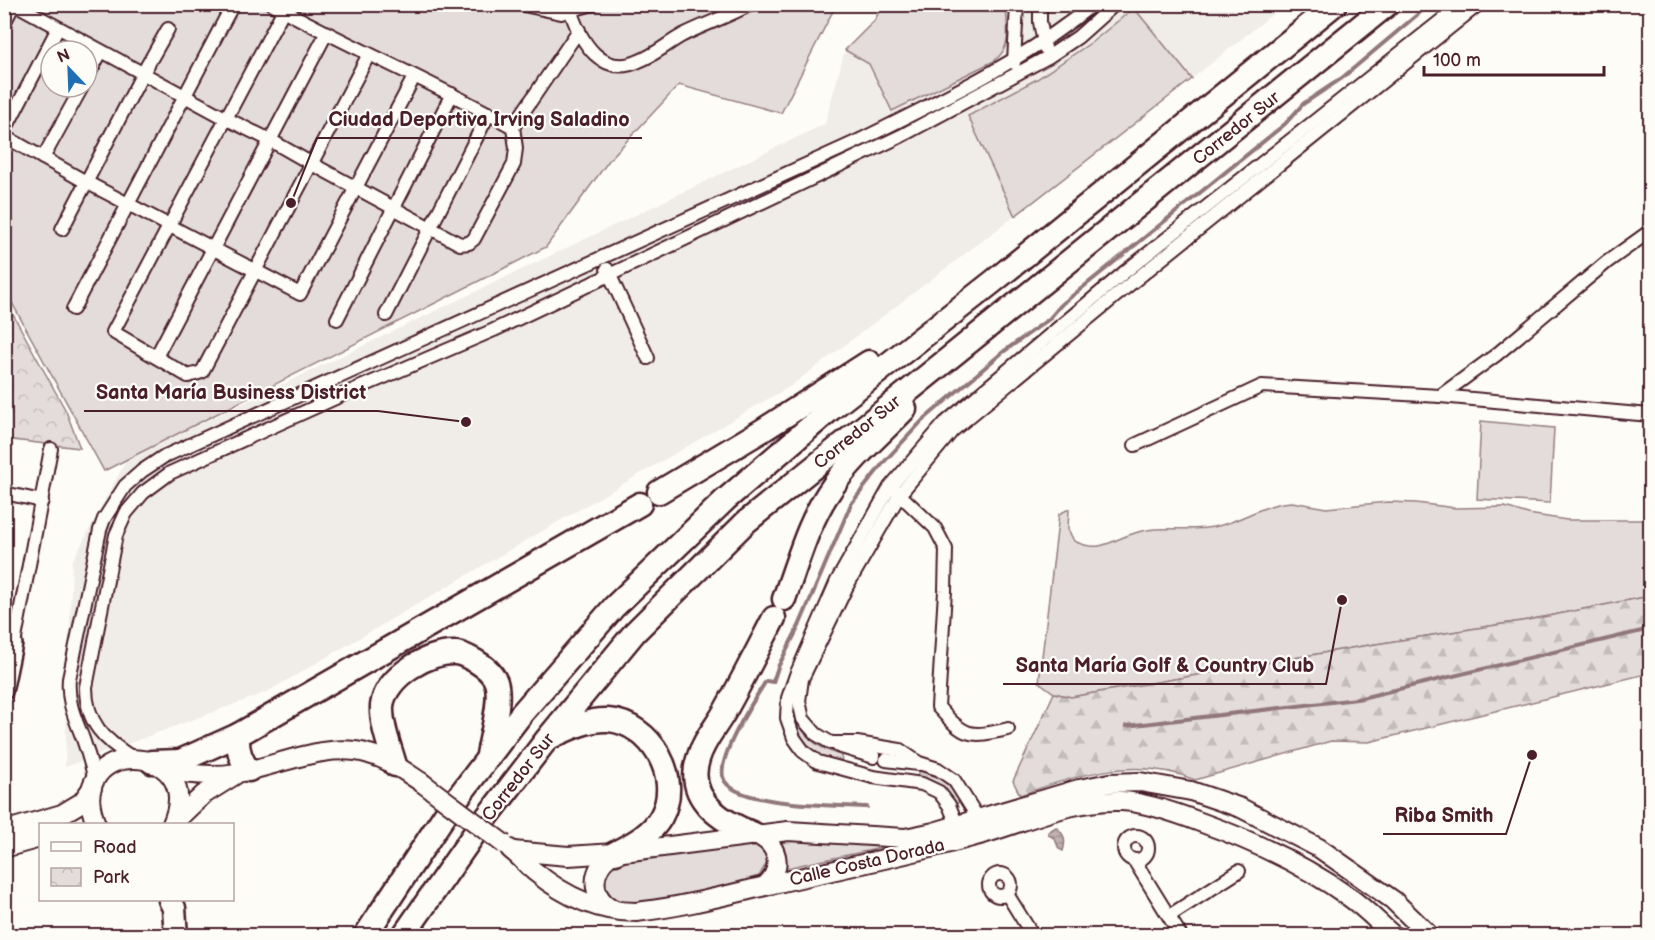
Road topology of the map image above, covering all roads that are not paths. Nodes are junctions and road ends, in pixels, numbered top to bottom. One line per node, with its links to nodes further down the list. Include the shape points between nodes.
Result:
1 (14, 4): 16 (street); 17 (street)
2 (233, 4): 31 (street)
3 (519, 4): 15 (street, via 552,13)
4 (593, 4): 15 (street)
5 (751, 4): 19 (street, via 683,35 641,61 623,66 598,57)
6 (1017, 4): 26 (street)
7 (1040, 4): 21 (street)
8 (1093, 4): 21 (street)
9 (1115, 4): 25 (street)
10 (1335, 4): 52 (highway, Corredor Sur)
11 (1388, 4): 57 (highway, Corredor Sur)
12 (1462, 4): 65 (street, via 1126,271 945,423)
13 (1479, 4): 65 (street, via 962,423)
14 (278, 8): 20 (street); 34 (street)
15 (572, 12): 19 (street)
16 (4, 22)
17 (58, 28): 22 (street); 36 (street)
18 (168, 29): 27 (street)
19 (579, 30): 35 (street)
20 (326, 34): 23 (street); 37 (street)
21 (1043, 41): 25 (street); 26 (street)
22 (101, 52): 24 (street); 27 (street)
23 (369, 54): 29 (street); 39 (street)
24 (99, 56)
25 (1048, 57): 28 (street)
26 (1013, 58): 28 (street); 49 (street, via 951,95 858,141)
27 (143, 73): 31 (street); 40 (street)
28 (1015, 76): 51 (street, via 901,136)
29 (414, 77): 30 (street); 41 (street)
30 (452, 94): 33 (street); 43 (street)
31 (185, 96): 34 (street); 42 (street)
32 (76, 99): 38 (street)
33 (489, 114): 35 (street); 45 (street)
34 (227, 119): 37 (street); 44 (street)
35 (513, 127): 45 (street, via 514,164 474,238 460,244)
36 (4, 134): 38 (street)
37 (270, 140): 39 (street); 48 (street)
38 (44, 158): 40 (street)
39 (312, 164): 41 (street); 50 (street)
40 (86, 182): 42 (street); 46 (street)
41 (356, 188): 43 (street); 50 (street, via 300,294)
42 (128, 203): 44 (street); 53 (street)
43 (395, 209): 45 (street); 56 (street)
44 (170, 225): 48 (street); 59 (street, via 113,332)
45 (431, 228): 54 (street)
46 (62, 229)
47 (1649, 231): 61 (street)
48 (213, 248): 50 (street); 59 (street)
49 (602, 258): 51 (street); 55 (street)
50 (256, 271): 59 (street, via 202,372 188,376)
51 (609, 274): 58 (street); 60 (street)
52 (994, 281): 71 (highway, via 814,399); 74 (highway, Corredor Sur, via 831,409 725,500 614,607)
53 (73, 309)
54 (386, 315)
55 (474, 317): 58 (street); 79 (street, via 163,457 125,486 100,530 69,679 71,712 90,759)
56 (337, 319)
57 (991, 326): 72 (highway, Corredor Sur, via 746,522 635,632); 89 (highway, via 853,460 832,486 819,508 779,609 705,743 696,768 698,791 708,806 729,823)
58 (482, 335): 75 (street, via 170,473 143,493 126,513 116,535 86,687 89,710 98,730 113,746)
59 (156, 357)
60 (648, 358)
61 (1440, 396): 62 (street); 63 (street, via 1262,386)
62 (1650, 415)
63 (1135, 445)
64 (51, 449): 67 (street)
65 (895, 490): 70 (street, via 935,528 946,549 938,707 969,734); 73 (street, via 802,679 799,701 803,719); 86 (street, via 833,592 796,675 788,698 787,718 794,738 818,762 873,777 922,784 939,792)
66 (4, 493): 67 (street)
67 (42, 501): 68 (street)
68 (9, 643): 69 (street)
69 (4, 693)
70 (1008, 729)
71 (238, 735): 75 (highway, via 180,761); 78 (highway)
72 (547, 739): 93 (highway, via 586,723 608,720 641,732 654,746 665,772 665,808 645,836); 103 (highway, Corredor Sur)
73 (831, 743): 76 (street, via 857,753); 76 (street, via 900,750)
74 (487, 759): 77 (highway, via 498,689 486,668 455,653 430,657 394,680 382,706); 102 (highway, Corredor Sur, via 446,813)
75 (150, 763): 78 (main road, via 201,776); 79 (main road, via 115,762); 84 (main road, via 171,779 178,801)
76 (922, 764): 81 (street, via 954,780)
77 (395, 765): 78 (main road, via 366,753 346,751 322,752); 92 (main road, bridge)
78 (244, 771): 85 (main road, via 203,795)
79 (94, 784): 82 (main road, via 81,802); 83 (main road, via 90,806)
80 (1241, 808): 81 (main road, Calle Costa Dorada, via 1167,785 1110,783); 88 (main road); 107 (main road, Calle Costa Dorada, via 1319,848 1393,900)
81 (978, 818): 86 (main road, Calle Costa Dorada)
82 (45, 823)
83 (95, 823)
84 (172, 823)
85 (173, 823)
86 (957, 825): 89 (main road, Calle Costa Dorada, via 905,838 788,831)
87 (39, 826): 91 (main road)
88 (1231, 833): 96 (main road, Calle Costa Dorada, via 1175,812 1125,801 1103,801 1070,806 974,837); 106 (main road, Calle Costa Dorada, via 1281,854 1316,875 1351,898)
89 (754, 834): 93 (main road, Calle Costa Dorada); 96 (main road, via 770,843 776,853 776,871)
90 (39, 838): 91 (main road)
91 (7, 843)
92 (509, 848): 93 (main road, Calle Costa Dorada, via 568,856); 99 (main road, Calle Costa Dorada, via 562,890 596,906)
93 (615, 854): 99 (main road, via 599,867 595,888 606,905)
94 (1134, 860): 100 (street)
95 (1239, 871): 100 (street)
96 (765, 886): 99 (main road, Calle Costa Dorada, via 651,910)
97 (1007, 894): 104 (street)
98 (170, 901): 101 (highway)
99 (619, 911)
100 (1169, 916): 105 (street)
101 (176, 936)
102 (365, 936)
103 (403, 936)
104 (1033, 936)
105 (1181, 936)
106 (1394, 936)
107 (1430, 936)

